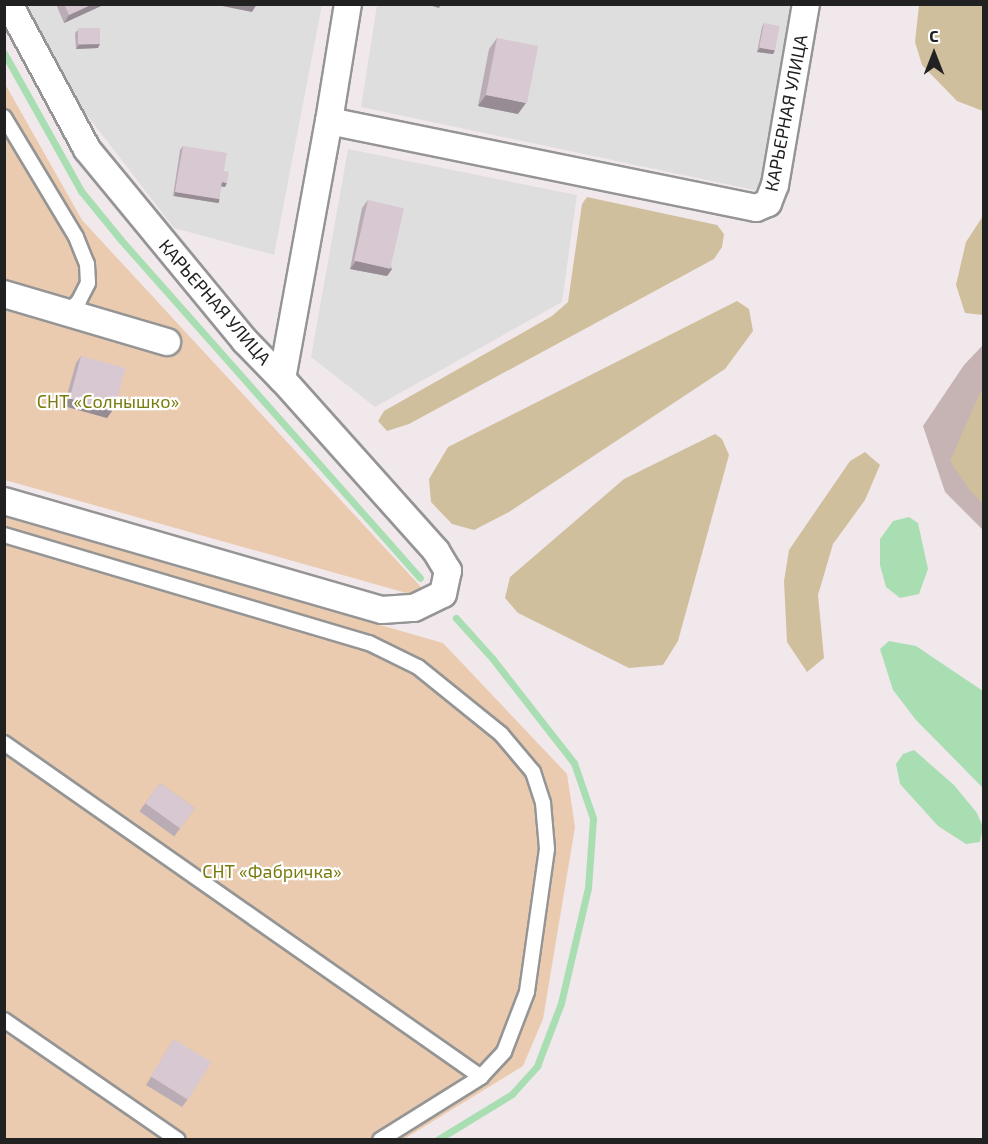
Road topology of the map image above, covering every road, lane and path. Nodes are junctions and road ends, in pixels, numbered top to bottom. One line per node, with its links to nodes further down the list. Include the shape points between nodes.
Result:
1 (9, 4): 9 (street, КАРЬЕРНАЯ УЛИЦА, via 87,149 245,341)
2 (348, 4): 5 (street, КАРЬЕРНАЯ УЛИЦА)
3 (806, 4): 5 (street, КАРЬЕРНАЯ УЛИЦА, via 775,186 768,203 756,208)
4 (4, 117): 7 (lane, via 76,237 87,264 88,283)
5 (328, 121): 9 (street, КАРЬЕРНАЯ УЛИЦА)
6 (4, 294): 7 (street)
7 (67, 313): 8 (street)
8 (167, 342)
9 (282, 378): 10 (street, via 436,551 448,571 443,594 414,608 382,610)
10 (4, 501)
11 (4, 535): 14 (lane, via 369,643 418,667 501,734 533,772 543,803 547,849 527,992 504,1052)
12 (4, 743): 14 (lane)
13 (4, 1020): 15 (lane)
14 (481, 1077): 16 (lane)
15 (178, 1140)
16 (380, 1140)

